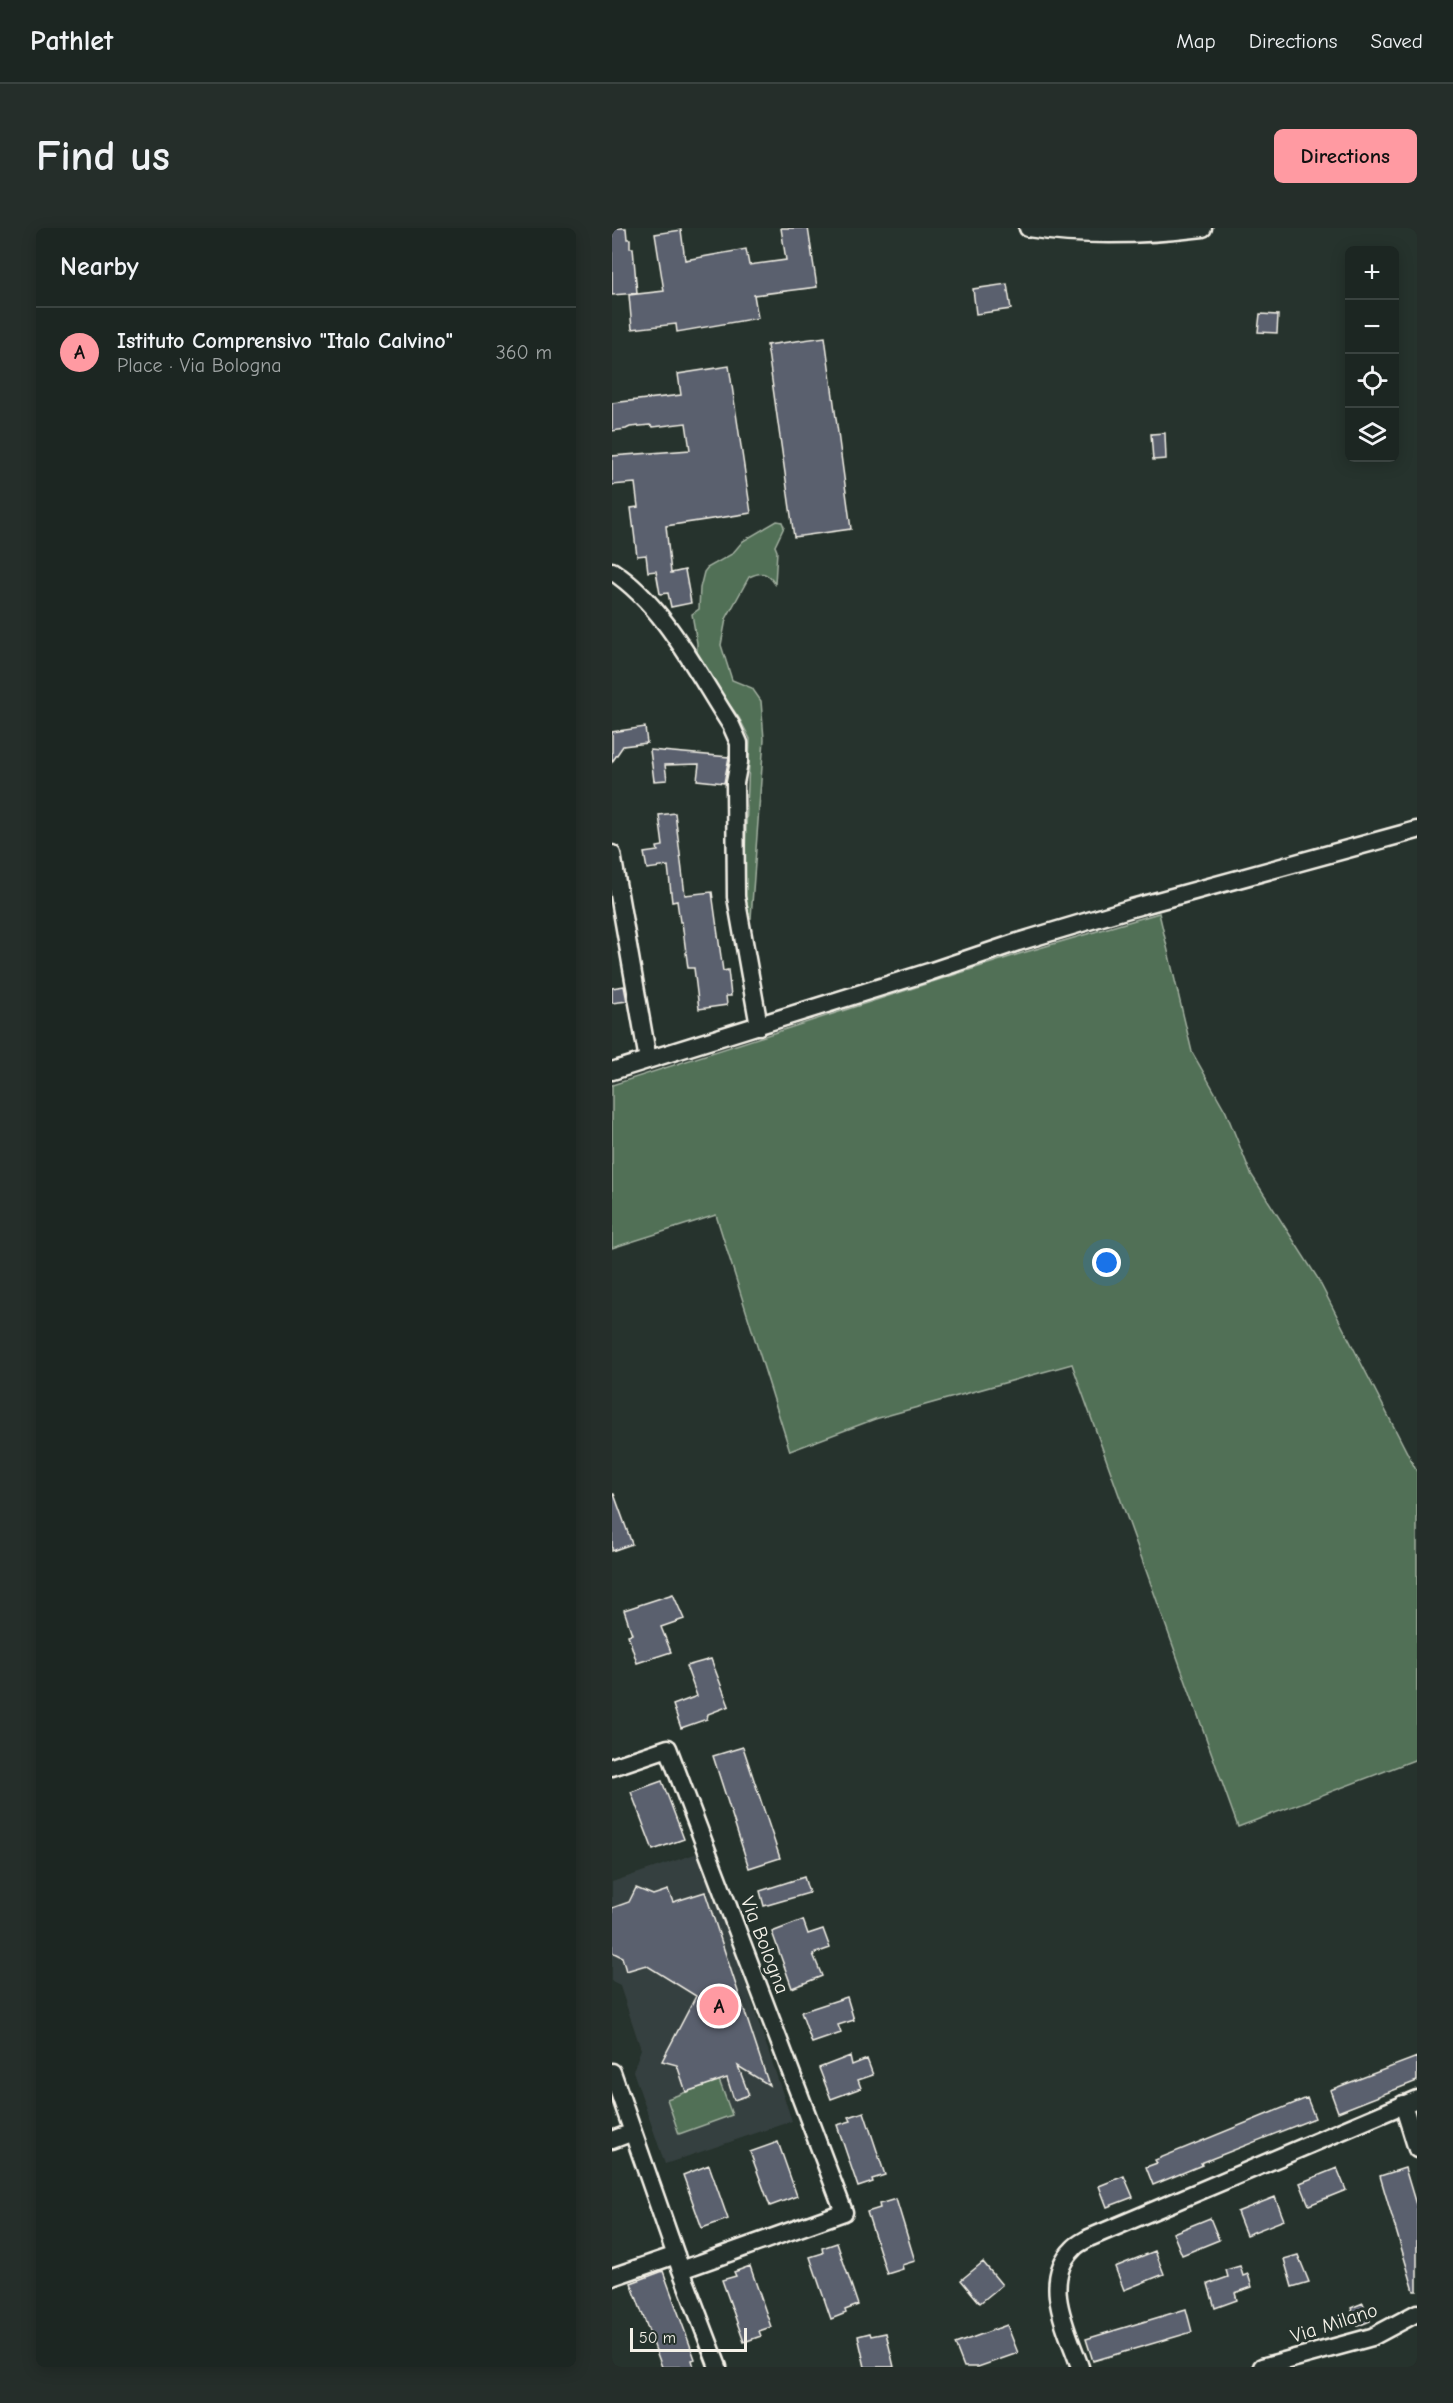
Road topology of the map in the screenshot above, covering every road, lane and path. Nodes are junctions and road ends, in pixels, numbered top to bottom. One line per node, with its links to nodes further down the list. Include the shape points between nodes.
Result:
1 (1028, 228): 3 (street)
2 (1203, 228): 3 (street)
3 (1141, 231)
4 (612, 571): 7 (street, via 631,584 662,617 739,743 735,783 736,897)
5 (1417, 830): 7 (street, via 1121,911)
6 (612, 854): 8 (street)
7 (759, 1026): 8 (street)
8 (648, 1060): 9 (street)
9 (612, 1071)
10 (612, 1767): 16 (street, Via Bologna, via 668,1748 844,2212)
11 (612, 2072): 13 (street)
12 (1410, 2102): 15 (street); 20 (street, via 1089,2238 1073,2249 1064,2262 1058,2294)
13 (633, 2132): 14 (street); 16 (street)
14 (612, 2140)
15 (1417, 2149)
16 (678, 2262): 17 (street); 19 (street)
17 (612, 2277)
18 (1417, 2313): 21 (street, Via Milano, via 1372,2337)
19 (718, 2367)
20 (1080, 2367)
21 (1262, 2367)

